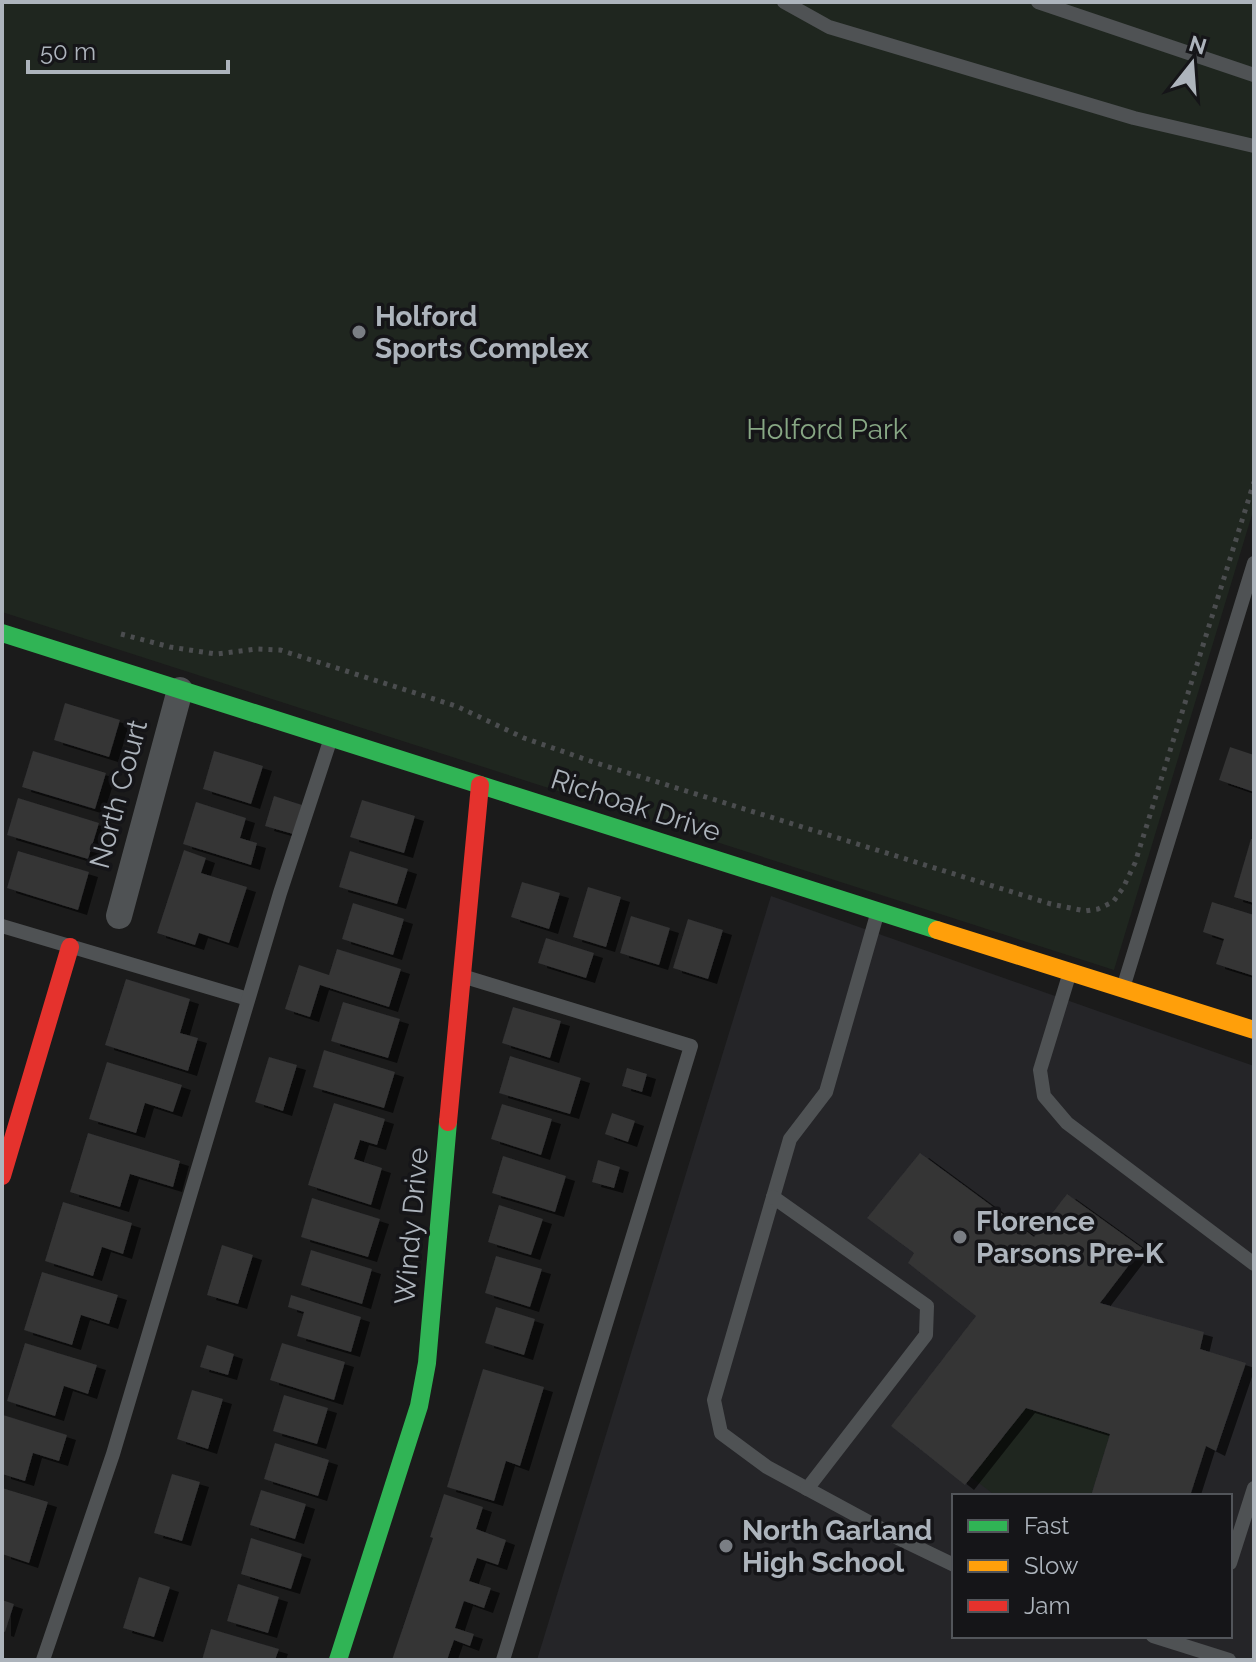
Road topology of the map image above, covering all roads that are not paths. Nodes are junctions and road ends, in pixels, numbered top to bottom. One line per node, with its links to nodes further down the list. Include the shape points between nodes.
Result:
1 (784, 2): 4 (lane, via 829,27 1119,113)
2 (1038, 2): 3 (lane)
3 (1254, 75)
4 (1254, 146)
5 (1254, 563): 16 (lane)
6 (3, 638): 7 (street, Richoak Drive)
7 (180, 690): 8 (street, Richoak Drive); 11 (street, North Court)
8 (331, 738): 9 (street, Richoak Drive); 17 (lane)
9 (480, 785): 10 (street, Richoak Drive); 15 (street, Windy Drive)
10 (878, 911): 14 (street, Richoak Drive); 21 (lane, via 826,1092 790,1139)
11 (119, 916)
12 (2, 926): 13 (lane)
13 (70, 947): 17 (lane); 19 (street)
14 (1070, 972): 16 (street, Richoak Drive); 22 (lane, via 1040,1070 1044,1096 1067,1123)
15 (462, 976): 31 (street, Windy Drive, via 427,1363 419,1406); 32 (lane, via 691,1046)
16 (1123, 988): 18 (street, Richoak Drive)
17 (248, 999): 30 (lane, via 113,1454)
18 (1254, 1030)
19 (10, 1123): 20 (street)
20 (2, 1176)
21 (773, 1197): 24 (lane, via 714,1400 721,1433); 24 (lane, via 927,1306 926,1335)
22 (1254, 1264)
23 (1254, 1488): 25 (lane)
24 (807, 1489): 26 (lane)
25 (1232, 1557)
26 (952, 1564)
27 (1159, 1638): 29 (lane)
28 (1206, 1638): 29 (lane)
29 (1202, 1652): 33 (lane)
30 (43, 1660)
31 (338, 1660)
32 (503, 1660)
33 (1229, 1660)

